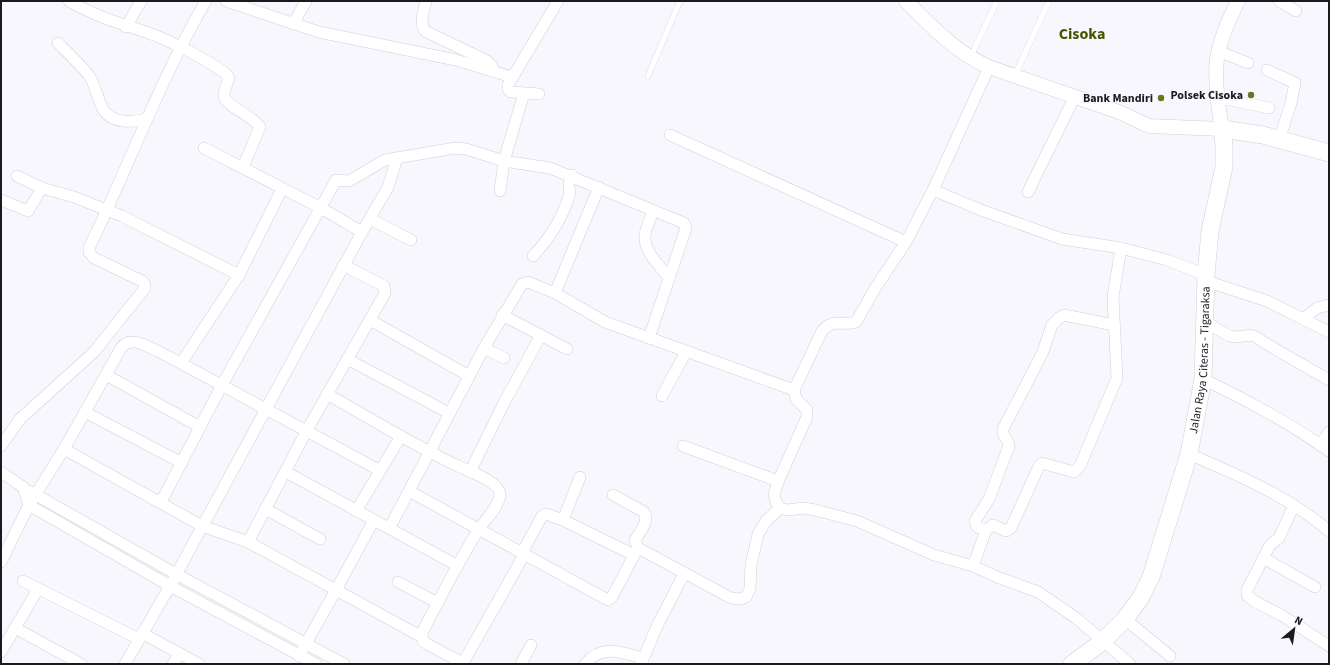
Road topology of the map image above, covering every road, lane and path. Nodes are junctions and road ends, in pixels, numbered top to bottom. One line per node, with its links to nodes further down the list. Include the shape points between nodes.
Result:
1 (69, 1): 16 (street, via 84,10)
2 (141, 1): 16 (street)
3 (206, 1): 18 (street)
4 (226, 1): 15 (street)
5 (306, 1): 15 (street)
6 (426, 1): 24 (street, via 421,25 425,31 487,61 492,66)
7 (558, 1): 27 (street)
8 (680, 1): 26 (lane)
9 (906, 1): 20 (street, via 944,40)
10 (997, 1): 20 (lane)
11 (1049, 1): 25 (lane)
12 (1238, 1): 19 (street)
13 (1279, 1): 14 (street)
14 (1296, 10)
15 (294, 24): 24 (street, via 319,32 456,60)
16 (126, 26): 18 (street)
17 (58, 43): 33 (street, via 90,77 103,111 109,117 129,122)
18 (181, 48): 33 (street); 41 (street, via 225,72 229,78 224,95 226,100 252,118 260,127)
19 (1218, 51): 21 (street); 31 (street)
20 (970, 58): 22 (street)
21 (1248, 63)
22 (989, 67): 25 (street); 48 (street)
23 (1267, 70): 36 (street, via 1295,83)
24 (492, 71): 27 (street)
25 (1015, 75): 30 (street)
26 (648, 76)
27 (512, 77): 28 (street, via 508,89)
28 (524, 93): 29 (street); 40 (street)
29 (539, 94)
30 (1075, 96): 34 (street, via 1149,126); 49 (street)
31 (1217, 97): 32 (street); 34 (street)
32 (1269, 108)
33 (148, 118): 52 (street)
34 (1222, 129): 36 (main road); 63 (main road, Jalan Raya Citeras - Tigaraksa, via 1224,167 1210,230)
35 (670, 135): 57 (street)
36 (1279, 140): 38 (main road)
37 (204, 148): 41 (street)
38 (1329, 153)
39 (397, 158): 40 (street, via 466,148); 51 (street, via 378,163 349,181 336,180); 54 (street, via 388,187)
40 (504, 161): 43 (street, via 550,168); 47 (street)
41 (243, 167): 46 (street)
42 (17, 176): 45 (street)
43 (572, 176): 44 (street); 59 (street, via 567,185 570,194 560,218 546,242)
44 (599, 187): 53 (street); 64 (street)
45 (42, 188): 50 (street, via 28,210); 52 (street)
46 (282, 189): 51 (street); 61 (street)
47 (500, 190)
48 (933, 190): 57 (street); 58 (street, via 1062,239)
49 (1028, 192)
50 (1, 200)
51 (321, 208): 55 (street); 84 (street)
52 (108, 210): 61 (street); 95 (street, via 89,248 90,255 142,281 145,286 94,352 20,419)
53 (654, 210): 62 (street, via 645,234 645,242); 62 (street, via 684,223 686,228)
54 (370, 219): 55 (street); 56 (street)
55 (362, 232): 60 (street)
56 (411, 240)
57 (906, 242): 85 (street, via 856,322 834,322 822,331)
58 (1121, 248): 63 (street, via 1167,260); 70 (street, via 1113,297)
59 (533, 256)
60 (343, 265): 68 (street, via 385,288 385,294); 88 (street)
61 (239, 275): 79 (street)
62 (669, 278): 73 (street)
63 (1206, 278): 67 (street, via 1267,300); 69 (main road, Jalan Raya Citeras - Tigaraksa)
64 (555, 293): 66 (street, via 528,282 522,284); 73 (street, via 605,322)
65 (1329, 305): 67 (street, via 1317,308)
66 (502, 315): 72 (street); 74 (street)
67 (1303, 319): 71 (street)
68 (370, 320): 78 (street); 81 (street)
69 (1205, 321): 82 (main road, Jalan Raya Citeras - Tigaraksa); 83 (street, via 1232,336 1257,337)
70 (1114, 325): 123 (street, via 1117,378 1078,469 1071,472 1042,463 1011,528 1006,531 993,525); 123 (street, via 1064,315 1052,325 1042,354 1002,431 1009,446 989,499 974,522)
71 (1329, 332)
72 (541, 335): 75 (street); 105 (street)
73 (649, 338): 76 (street)
74 (484, 348): 77 (street); 81 (street)
75 (567, 349)
76 (686, 352): 85 (street); 87 (street)
77 (504, 358)
78 (347, 359): 86 (street); 90 (street)
79 (181, 363): 80 (street, via 130,341 124,345); 84 (street)
80 (106, 375): 89 (street); 91 (street)
81 (469, 376): 90 (street)
82 (1203, 379): 97 (street, via 1269,412); 100 (main road, Jalan Raya Citeras - Tigaraksa)
83 (1329, 380)
84 (222, 385): 88 (street); 91 (street)
85 (794, 390): 107 (street, via 796,399 807,410 807,417)
86 (327, 394): 92 (street); 94 (street)
87 (662, 396)
88 (267, 408): 92 (street); 120 (street)
89 (85, 412): 98 (street); 101 (street)
90 (449, 412): 99 (street)
91 (200, 427): 101 (street)
92 (307, 430): 102 (street); 104 (street)
93 (1329, 432): 97 (street)
94 (401, 436): 99 (street); 102 (street)
95 (1, 446)
96 (683, 446): 107 (street)
97 (1325, 448)
98 (64, 449): 110 (street); 112 (street)
99 (430, 453): 105 (street); 109 (street)
100 (1189, 454): 114 (street); 142 (main road, Jalan Raya Citeras - Tigaraksa, via 1151,577 1140,599)
101 (182, 463): 112 (street)
102 (379, 470): 117 (street)
103 (1, 472): 108 (street)
104 (286, 472): 116 (street); 117 (street)
105 (470, 472): 122 (street, via 489,481 499,491 500,497)
106 (580, 477): 119 (street)
107 (778, 481): 115 (street, via 774,494)
108 (23, 487): 110 (street); 113 (street)
109 (409, 491): 121 (street); 122 (street)
110 (35, 494): 113 (street); 133 (street)
111 (613, 495): 127 (street, via 646,515 636,540)
112 (161, 502): 120 (street)
113 (29, 505): 130 (street); 137 (street)
114 (1294, 505): 124 (street); 129 (street, via 1279,538 1270,545)
115 (780, 508): 132 (street, via 804,508 846,518 934,555); 134 (street, via 766,521 758,534 751,565 750,589 746,597 731,598)
116 (265, 509): 125 (street); 126 (street)
117 (356, 510): 118 (street)
118 (374, 520): 121 (street); 140 (street)
119 (564, 520): 127 (street); 128 (street, via 543,514)
120 (202, 526): 126 (street); 133 (street)
121 (390, 527): 131 (street)
122 (479, 529): 128 (street); 131 (street)
123 (986, 530): 132 (street)
124 (1329, 531)
125 (320, 539)
126 (248, 542): 140 (street)
127 (636, 552): 128 (street, via 612,598 608,600); 134 (street)
128 (523, 554): 161 (street)
129 (1263, 558): 138 (street); 149 (street, via 1247,590 1248,597)
130 (1, 562)
131 (458, 566): 141 (street)
132 (974, 566): 146 (street, via 1038,592 1076,618)
133 (176, 574): 137 (street); 147 (street)
134 (684, 574): 154 (street)
135 (24, 581): 139 (street)
136 (398, 582): 141 (street)
137 (170, 586): 144 (street); 152 (street)
138 (1315, 587)
139 (38, 588): 143 (street); 144 (street)
140 (336, 590): 145 (street); 147 (street)
141 (438, 603): 145 (street)
142 (1125, 619): 146 (main road, Jalan Raya Citeras - Tigaraksa); 153 (street)
143 (14, 628): 150 (street); 155 (street)
144 (140, 636): 151 (street); 156 (street)
145 (422, 637): 161 (street, via 427,644)
146 (1102, 642): 164 (main road, Jalan Raya Citeras - Tigaraksa); 165 (street)
147 (306, 644): 152 (street); 160 (street)
148 (531, 645): 162 (street)
149 (1329, 646)
150 (1, 652)
151 (179, 654): 157 (street); 158 (street)
152 (299, 656): 159 (street)
153 (1170, 656)
154 (642, 661): 163 (street, via 618,652 602,651 592,656)
155 (81, 664)
156 (125, 664)
157 (173, 664)
158 (199, 664)
159 (316, 664)
160 (344, 664)
161 (464, 664)
162 (521, 664)
163 (585, 664)
164 (1072, 664)
165 (1130, 664)

